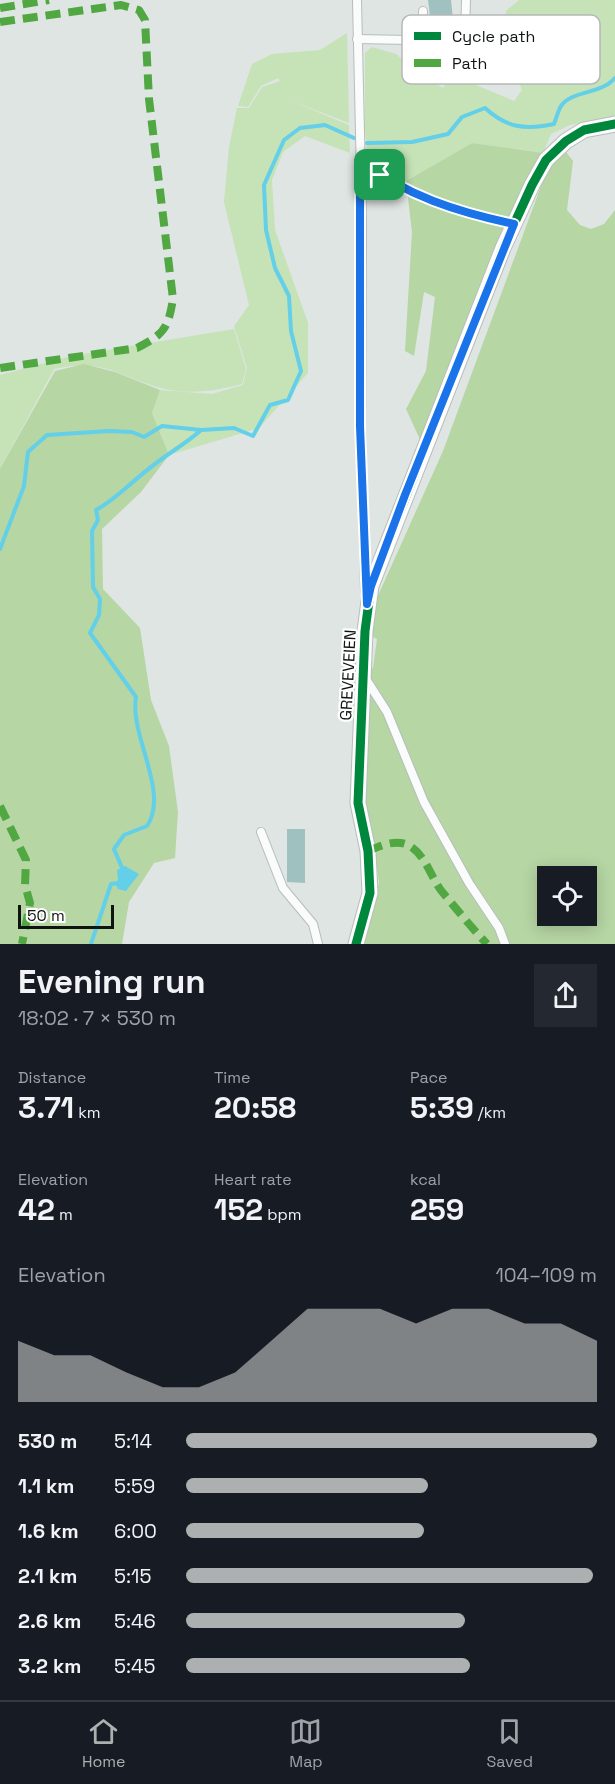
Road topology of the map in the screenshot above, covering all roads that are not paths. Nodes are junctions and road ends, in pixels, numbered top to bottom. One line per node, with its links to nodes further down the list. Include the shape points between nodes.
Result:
1 (357, 0): 6 (lane)
2 (466, 0): 5 (lane)
3 (423, 12): 4 (lane)
4 (423, 15)
5 (465, 15)
6 (357, 39): 7 (lane); 9 (lane)
7 (402, 39)
8 (615, 124): 10 (street, GREVEVEIEN, via 584,130 546,160)
9 (360, 160): 10 (lane, via 416,195 465,213); 11 (lane, via 360,426)
10 (514, 224): 11 (street, GREVEVEIEN, via 405,495)
11 (367, 604): 12 (street, GREVEVEIEN)
12 (363, 675): 15 (street, GREVEVEIEN, via 358,803 370,868 370,893); 16 (lane, via 387,712 424,802)
13 (261, 832): 14 (lane, via 283,888 314,924)
14 (318, 944)
15 (356, 944)
16 (505, 944)

